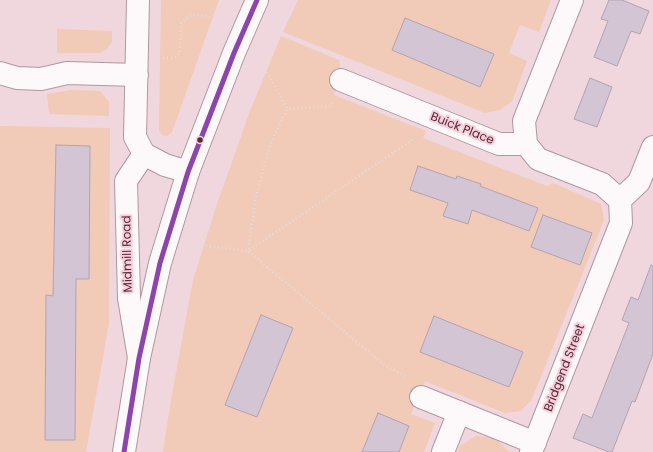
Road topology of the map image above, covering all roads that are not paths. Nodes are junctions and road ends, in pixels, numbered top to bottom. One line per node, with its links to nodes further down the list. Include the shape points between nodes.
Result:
1 (138, 0): 5 (street)
2 (256, 0): 10 (street)
3 (572, 0): 7 (street, via 524,121)
4 (0, 73): 5 (street, via 18,78 41,78 68,73)
5 (137, 75): 9 (street, via 135,137)
6 (341, 80): 7 (street, Buick Place, via 499,144)
7 (526, 144): 11 (street, via 538,159 602,184)
8 (653, 147): 11 (street, via 639,182)
9 (144, 154): 10 (street, via 165,165); 12 (street, Midmill Road, via 126,181 129,298)
10 (188, 172): 12 (street, via 160,263)
11 (620, 200): 15 (street, Bridgend Street, via 621,223)
12 (139, 358): 16 (street)
13 (421, 397): 14 (street, Bridgend Street)
14 (459, 412): 15 (street, Bridgend Street); 17 (street)
15 (533, 447)
16 (124, 452)
17 (443, 452)

